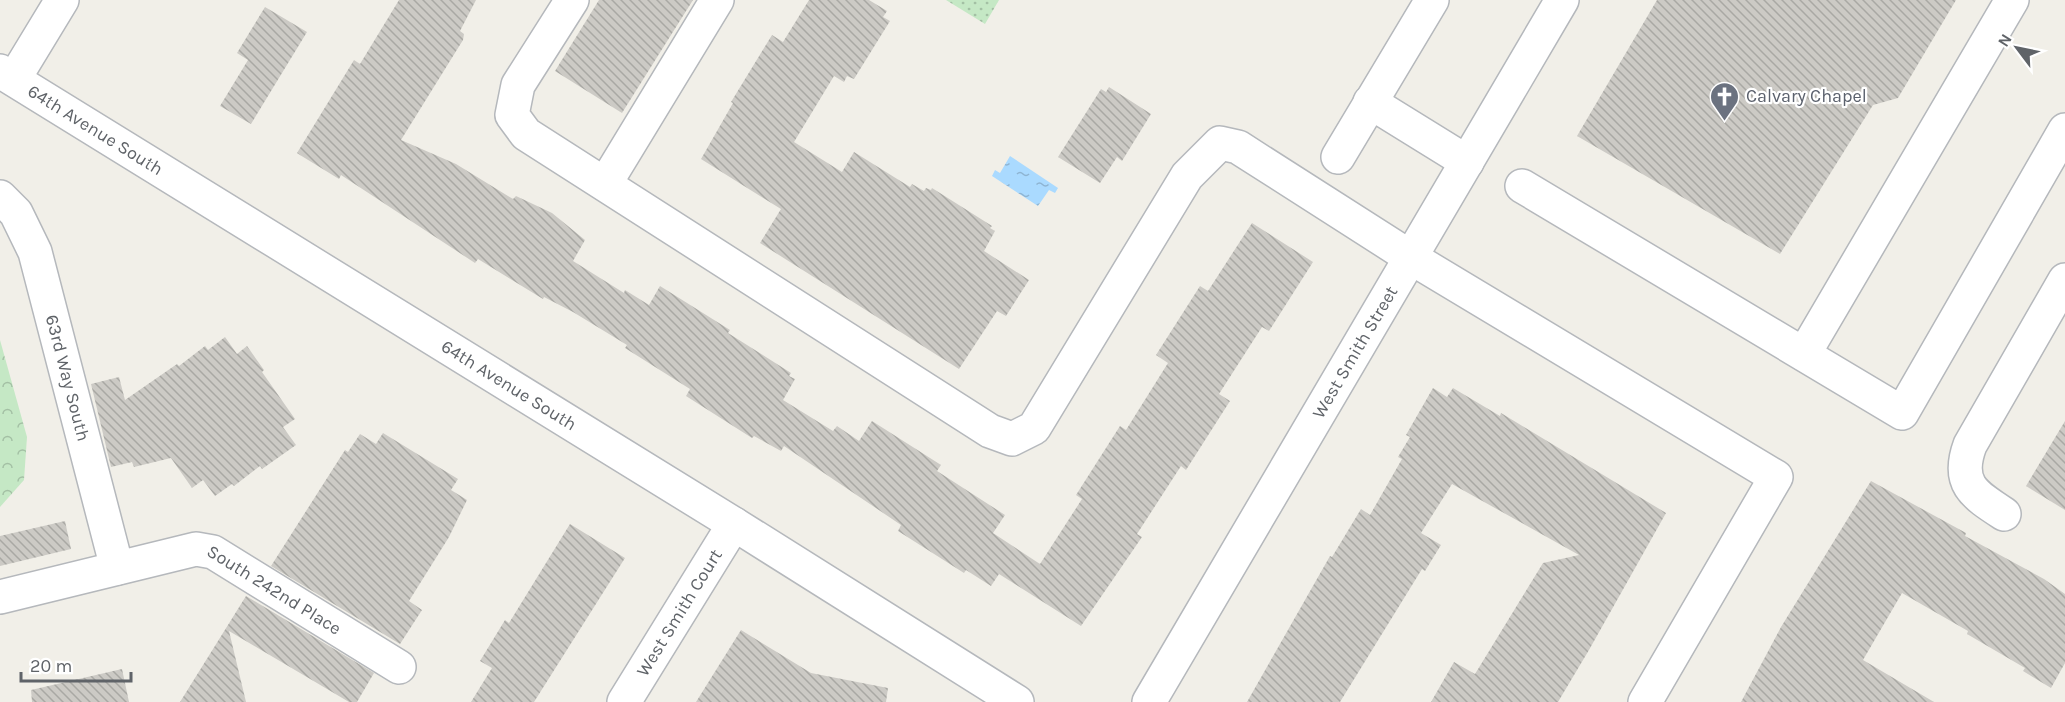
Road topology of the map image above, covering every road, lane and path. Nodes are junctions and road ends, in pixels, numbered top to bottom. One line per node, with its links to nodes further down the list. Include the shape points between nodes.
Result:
1 (62, 0): 7 (street)
2 (572, 0): 12 (street, via 518,85 512,115 526,134)
3 (717, 0): 12 (street)
4 (1432, 0): 8 (street)
5 (1562, 0): 11 (street, West Smith Street)
6 (2012, 0): 17 (street)
7 (7, 75): 19 (street, 64th Avenue South)
8 (1371, 102): 10 (street); 11 (street)
9 (2065, 130): 17 (street, via 1902,413)
10 (1338, 157)
11 (1467, 162): 15 (street, West Smith Street)
12 (605, 184): 15 (street, via 990,431 1012,439 1034,428 1187,177 1220,142 1238,147)
13 (1522, 186): 17 (street)
14 (0, 197): 20 (street, 63rd Way South, via 16,213 34,252)
15 (1410, 257): 25 (street, West Smith Street); 26 (street, via 1776,477)
16 (2065, 280): 18 (street, via 1963,463 1966,479 1978,498)
17 (1804, 354)
18 (2004, 514)
19 (734, 524): 23 (street, West Smith Court); 24 (street, 64th Avenue South)
20 (117, 568): 21 (street, South 242nd Place); 22 (street, South 242nd Place, via 196,549 213,552)
21 (0, 597)
22 (399, 667)
23 (624, 702)
24 (1017, 702)
25 (1149, 702)
26 (1645, 702)

